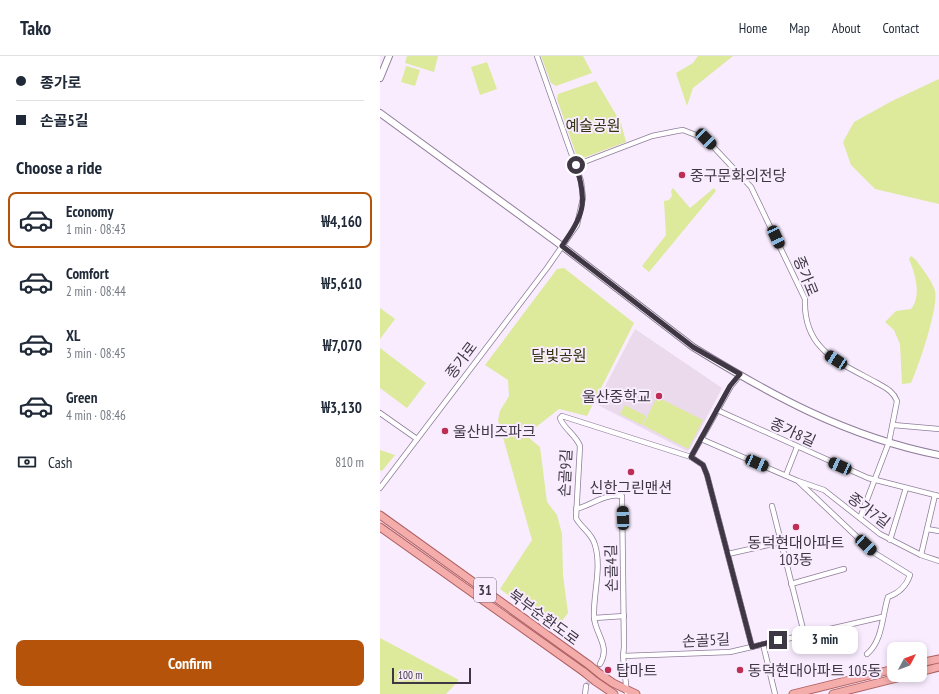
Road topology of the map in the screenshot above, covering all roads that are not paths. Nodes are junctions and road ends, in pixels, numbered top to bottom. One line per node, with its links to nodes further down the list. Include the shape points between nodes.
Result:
1 (389, 56): 3 (main road)
2 (537, 56): 5 (street, 종가로)
3 (380, 78)
4 (380, 113): 6 (main road)
5 (576, 165): 6 (street, 종가로, via 583,190 582,207 577,225); 10 (street, 종가로, via 652,136 683,130 706,139 751,187 805,299 806,320 817,344 825,353 893,393 897,401)
6 (562, 246): 7 (main road, via 693,347); 12 (street, 종가로)
7 (740, 374): 8 (street); 14 (main road, via 789,403 827,421)
8 (716, 410): 13 (street); 15 (street, 종가8길)
9 (380, 413): 12 (street)
10 (893, 425): 11 (street); 14 (street, 종가로)
11 (939, 429)
12 (417, 439): 21 (street, 종가로)
13 (701, 439): 17 (street); 18 (street, 종가7길)
14 (889, 442): 16 (main road); 19 (street, 종가로)
15 (797, 447): 18 (street); 19 (street, 종가8길)
16 (939, 455)
17 (691, 457): 25 (street, 손골9길, via 562,416 561,422 576,436 580,446); 33 (street, via 705,468)
18 (786, 475): 20 (street, 종가7길)
19 (875, 480): 22 (street, 종가8길); 27 (street, 종가로)
20 (798, 481): 27 (street, 종가7길, via 824,490); 39 (street, via 873,552 910,575 907,584 897,594 888,597)
21 (380, 488)
22 (906, 488): 23 (street, 종가8길); 31 (street)
23 (937, 495): 29 (street, 종가8길)
24 (772, 506): 32 (street)
25 (576, 509): 38 (street, 손골4길, via 586,507 609,495 622,496); 40 (street, 손골9길, via 577,521 589,533 596,550)
26 (380, 515): 54 (main road, 북부순환도로 / 31, bridge)
27 (860, 518): 31 (street, 종가7길)
28 (380, 527): 57 (main road, 북부순환도로 / 31, bridge)
29 (927, 529): 30 (street); 34 (street, 종가8길)
30 (939, 531)
31 (890, 540): 34 (street, 종가7길)
32 (781, 542): 33 (street); 37 (street)
33 (728, 554): 43 (street)
34 (921, 555): 35 (street, 종가7길)
35 (939, 561)
36 (844, 569): 37 (street)
37 (792, 584): 41 (street)
38 (624, 616): 40 (street); 45 (street, 손골4길)
39 (882, 617): 41 (street, 손골5길); 44 (street, via 880,635 874,648)
40 (594, 618): 48 (street, 손골9길, via 604,647)
41 (804, 633): 42 (street, 손골5길)
42 (763, 644): 43 (street, 손골5길); 59 (street)
43 (752, 647): 45 (street, 손골5길, via 713,653)
44 (867, 654)
45 (623, 656): 54 (street, 손골4길)
46 (939, 658): 47 (main road)
47 (927, 661)
48 (600, 664)
49 (939, 667): 50 (main road)
50 (927, 670)
51 (887, 671): 55 (main road)
52 (887, 680): 61 (main road)
53 (586, 686): 56 (street)
54 (627, 692): 58 (main road, 북부순환도로)
55 (801, 693): 60 (main road)
56 (585, 694)
57 (614, 694)
58 (636, 694)
59 (775, 694)
60 (793, 694)
61 (833, 694)

